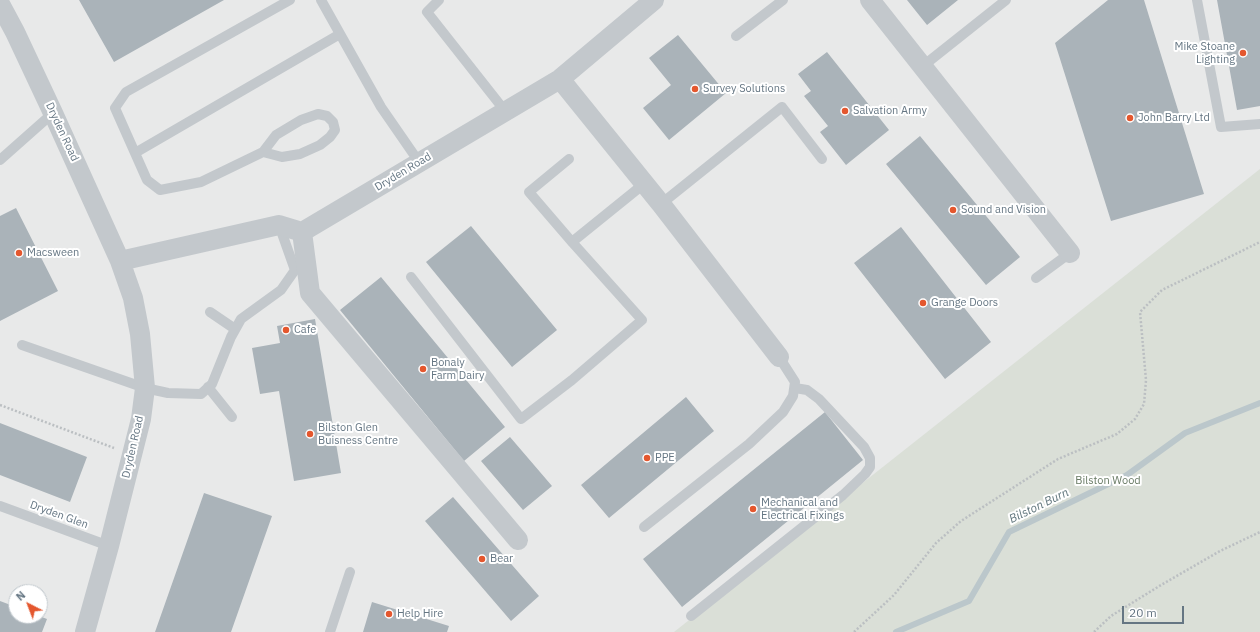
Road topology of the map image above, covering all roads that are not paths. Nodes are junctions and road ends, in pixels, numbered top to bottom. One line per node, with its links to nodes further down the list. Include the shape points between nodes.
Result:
1 (290, 0): 18 (lane, via 126,92 115,108)
2 (321, 0): 10 (lane)
3 (439, 0): 14 (lane, via 427,12)
4 (654, 0): 13 (street, Dryden Road)
5 (783, 0): 11 (lane)
6 (870, 0): 12 (street)
7 (1006, 0): 12 (lane)
8 (1197, 0): 16 (lane, via 1221,127)
9 (0, 4): 15 (street, Dryden Road)
10 (340, 34): 18 (lane); 22 (lane, via 381,108)
11 (736, 36)
12 (923, 66): 28 (street)
13 (560, 79): 14 (street, Dryden Road); 23 (street)
14 (505, 111): 22 (street, Dryden Road)
15 (53, 113): 21 (lane); 29 (street, Dryden Road)
16 (1260, 124)
17 (263, 152): 17 (lane, via 276,135 301,120 318,114 327,116 333,122 335,130 330,137 320,145 300,154 282,157); 18 (lane, via 201,182 160,190 147,180)
18 (135, 153)
19 (569, 159): 27 (lane, via 529,192)
20 (822, 159): 24 (lane, via 782,107)
21 (0, 160)
22 (419, 162): 26 (street, Dryden Road)
23 (645, 183): 24 (street); 27 (lane)
24 (661, 204): 35 (street)
25 (278, 225): 26 (street); 29 (street); 33 (lane, via 295,270 281,290 241,319)
26 (302, 232): 42 (street, via 310,293)
27 (572, 242): 30 (lane, via 642,320 572,380 521,419)
28 (1070, 253): 31 (lane)
29 (120, 261): 37 (street, Dryden Road, via 133,298 140,334)
30 (411, 277)
31 (1036, 278)
32 (210, 312): 33 (lane)
33 (235, 329): 36 (lane, via 212,384)
34 (22, 345): 37 (lane)
35 (779, 357): 38 (lane, via 795,382)
36 (208, 387): 37 (lane, via 200,394 168,393); 39 (lane)
37 (145, 388): 43 (street, Dryden Road, via 141,419)
38 (795, 388): 41 (lane, via 783,412 767,428); 45 (lane, via 807,390 818,399 864,447 870,458 870,467 843,495)
39 (232, 417)
40 (0, 506): 43 (lane, Dryden Glen)
41 (644, 527)
42 (518, 540)
43 (109, 546): 46 (street, Dryden Road)
44 (350, 572): 47 (lane)
45 (691, 616)
46 (85, 632)
47 (330, 632)

